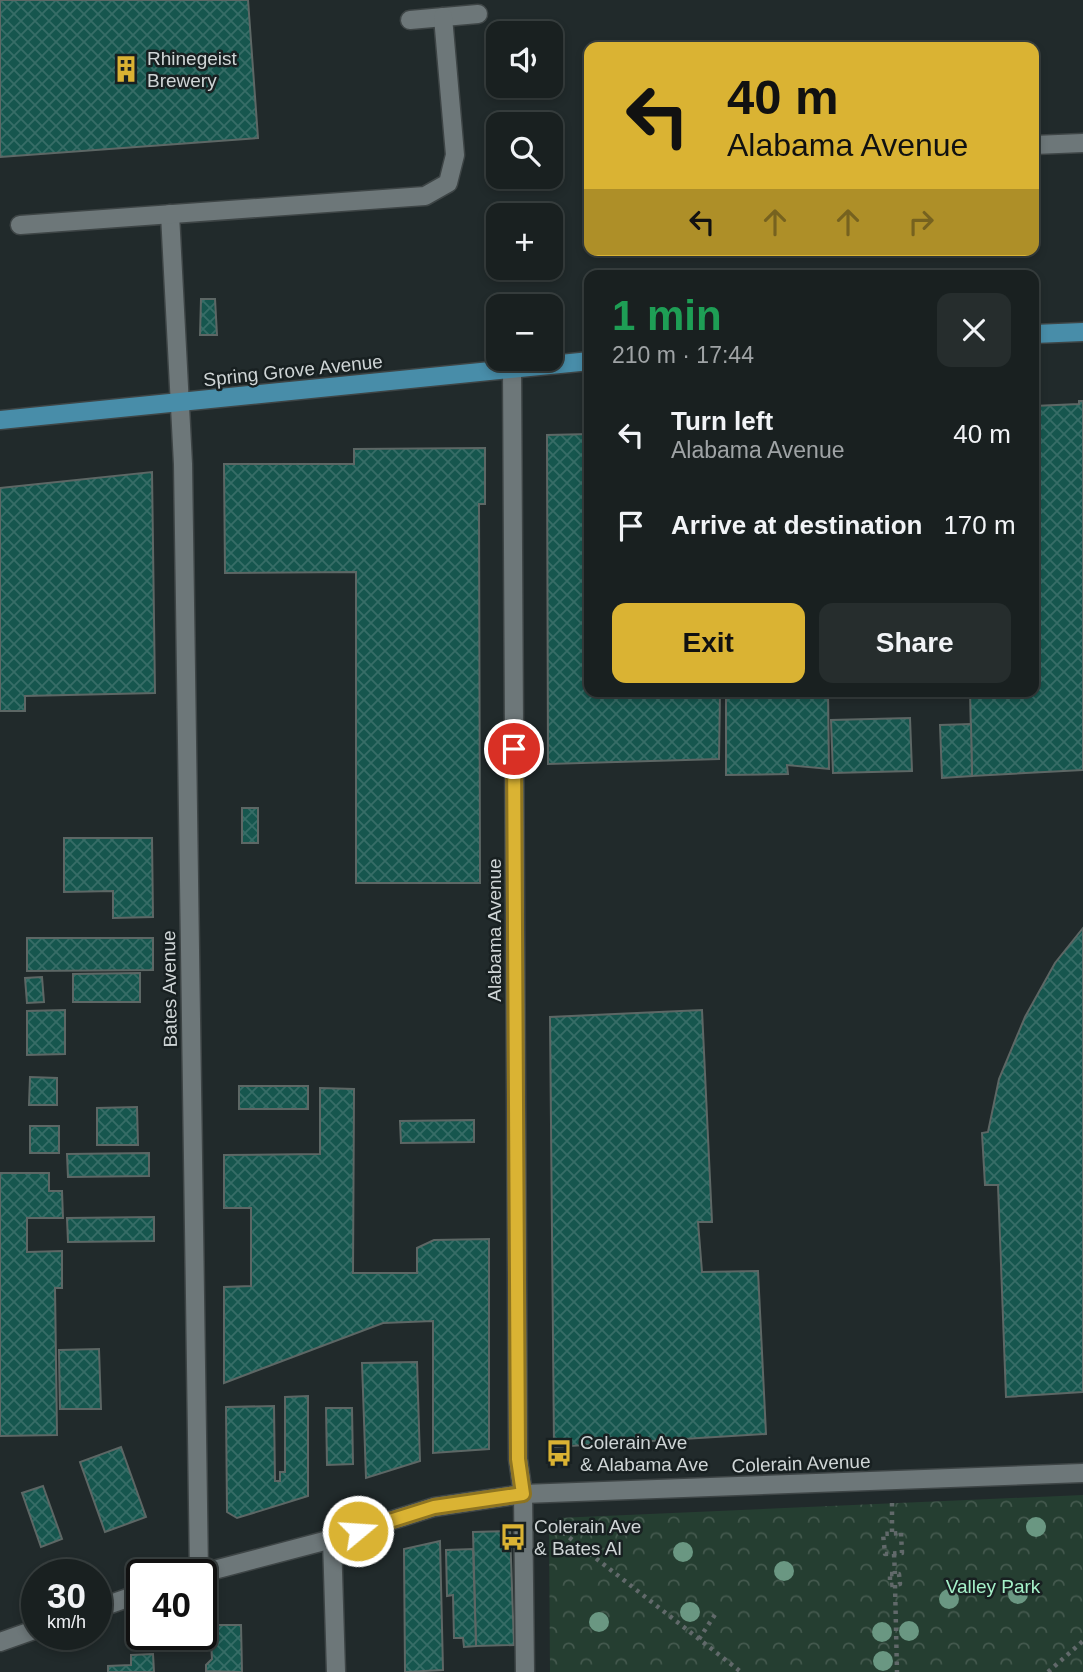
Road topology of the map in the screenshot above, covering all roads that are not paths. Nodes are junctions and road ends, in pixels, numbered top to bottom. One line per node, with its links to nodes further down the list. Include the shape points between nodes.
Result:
1 (478, 14): 2 (street)
2 (443, 17): 3 (street); 6 (street, via 455,155 448,183 425,196)
3 (410, 20)
4 (1083, 143): 5 (street)
5 (1039, 145)
6 (170, 214): 7 (street); 14 (street, Bates Avenue)
7 (20, 225)
8 (1083, 332): 9 (main road)
9 (1039, 334)
10 (584, 361): 11 (main road, Spring Grove Avenue)
11 (563, 362)
12 (486, 370): 14 (main road, Spring Grove Avenue)
13 (512, 371): 17 (street, Alabama Avenue, via 518,1445)
14 (180, 404): 15 (main road, Spring Grove Avenue); 19 (street, Bates Avenue)
15 (0, 420)
16 (1083, 1473): 17 (street, Colerain Avenue)
17 (523, 1494): 18 (street, Colerain Avenue, via 434,1507); 24 (street, Alabama Avenue)
18 (332, 1539): 20 (street, Colerain Avenue); 23 (street)
19 (197, 1559)
20 (217, 1569)
21 (21, 1635): 22 (street)
22 (0, 1642)
23 (336, 1672)
24 (525, 1672)

